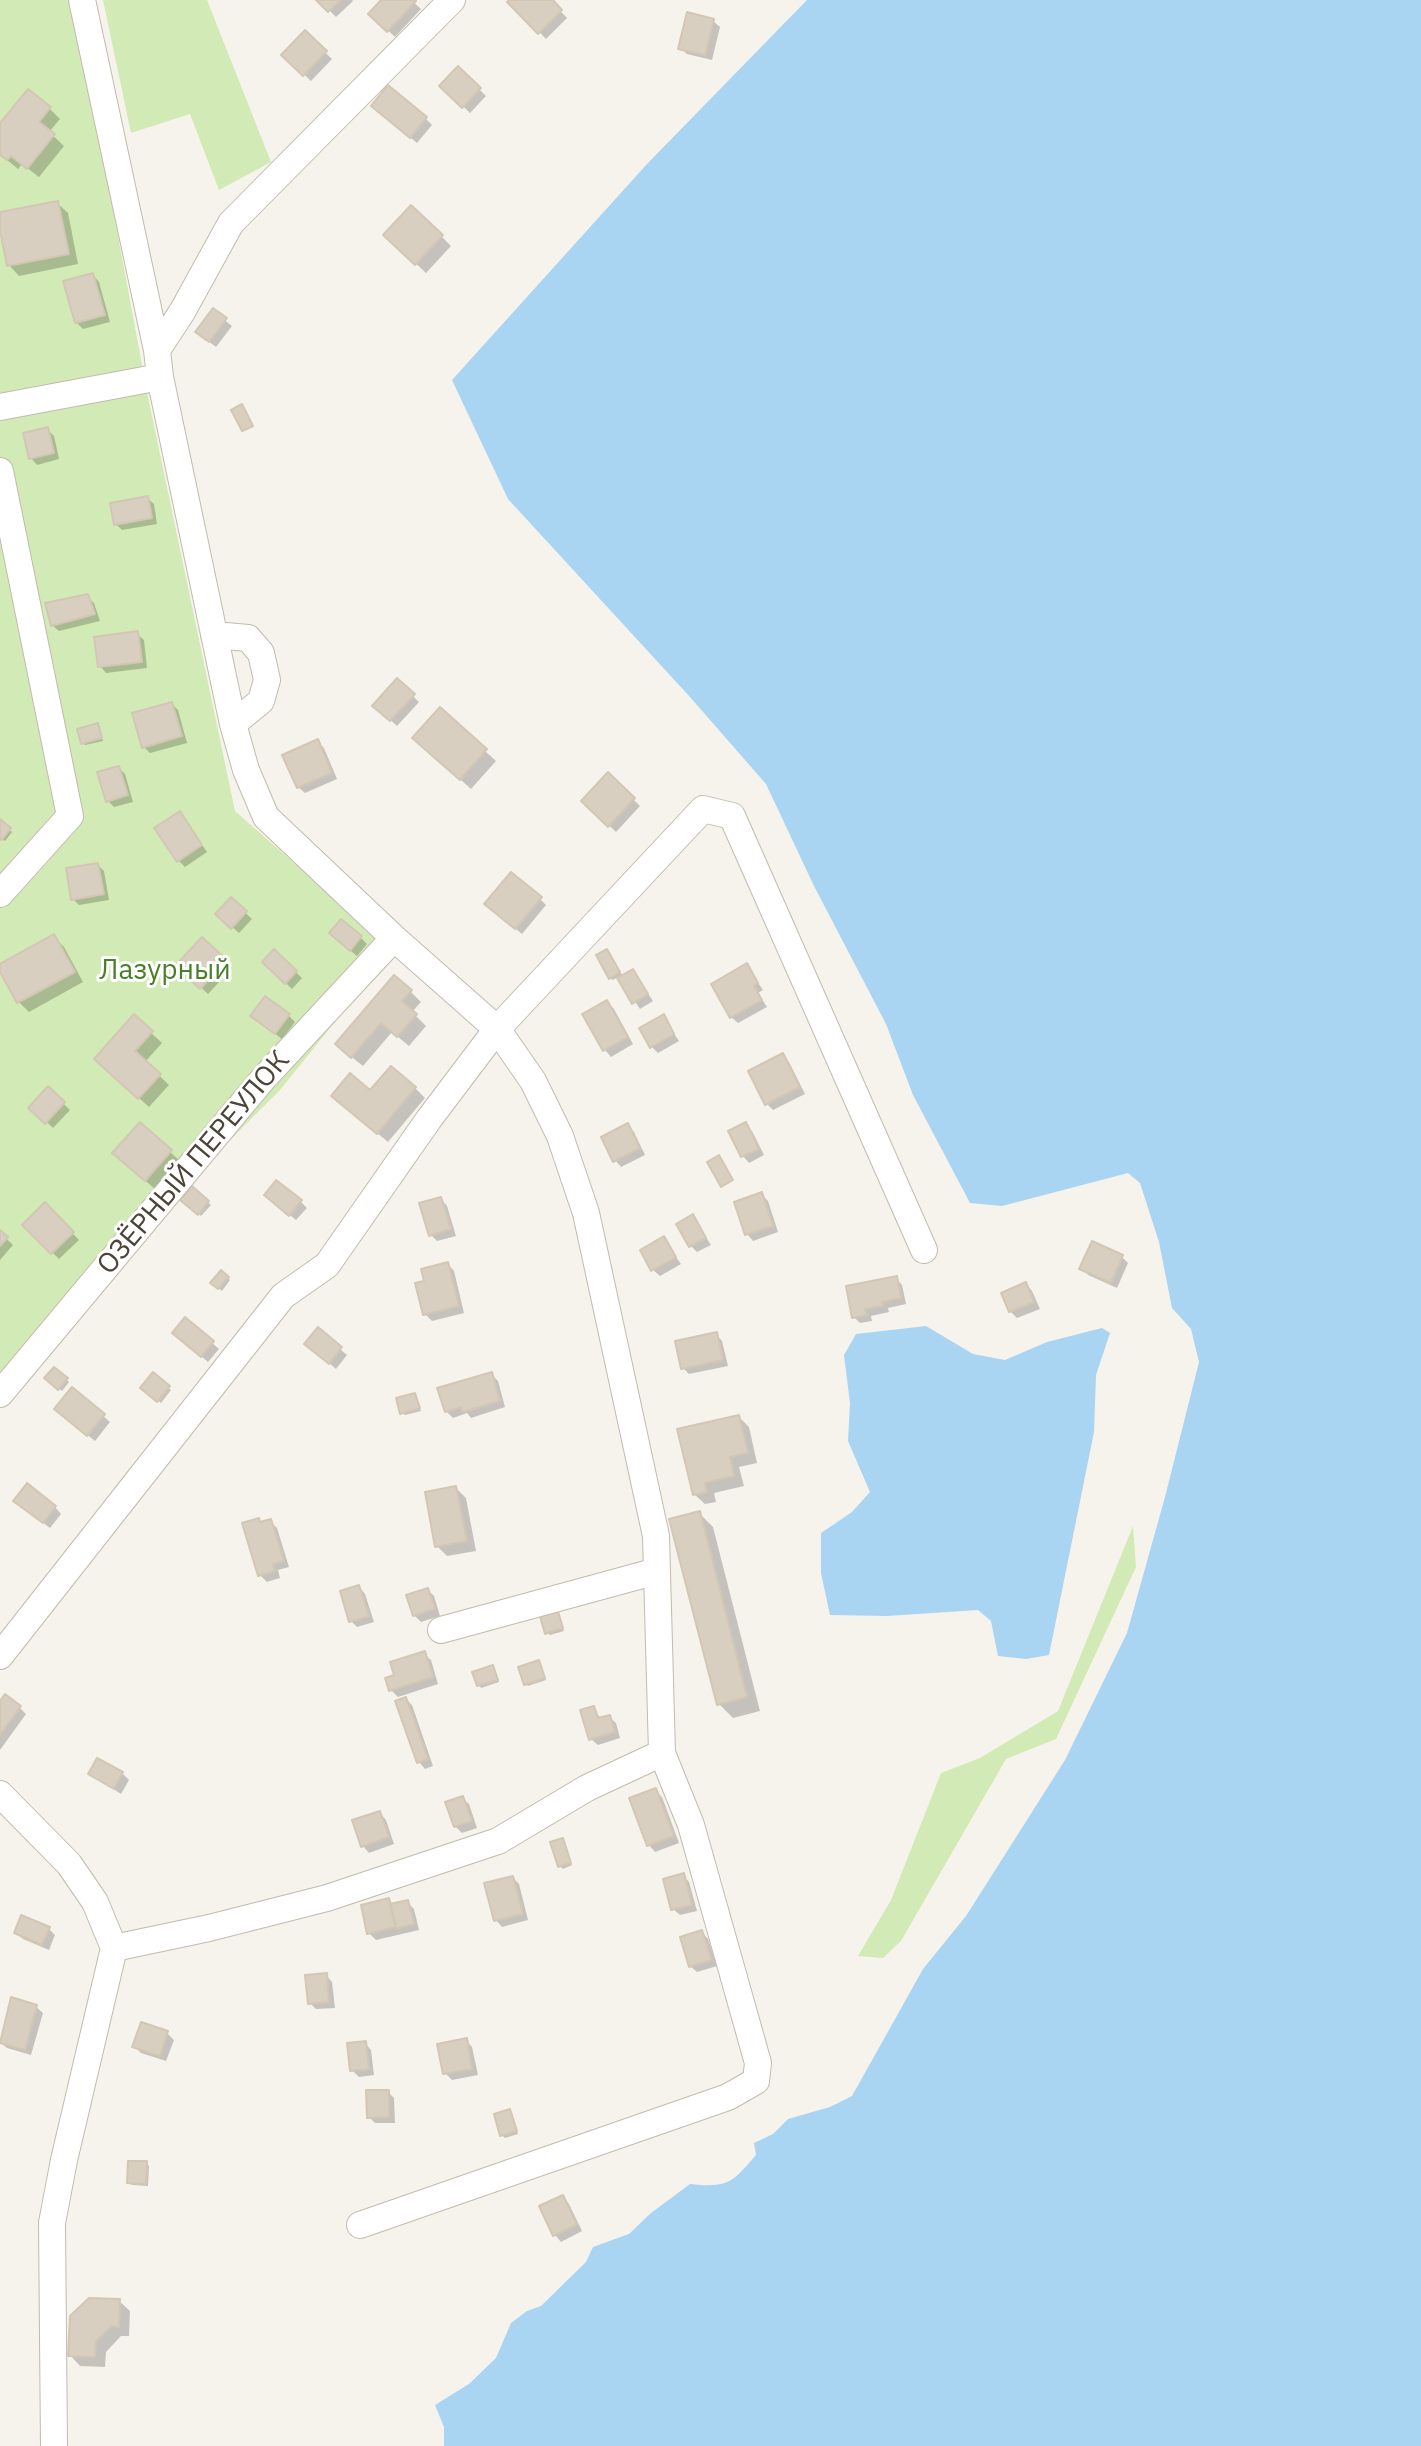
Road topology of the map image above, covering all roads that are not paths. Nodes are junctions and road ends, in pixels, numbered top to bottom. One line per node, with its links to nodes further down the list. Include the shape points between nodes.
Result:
1 (82, 0): 3 (street)
2 (452, 0): 3 (street, via 231,223)
3 (157, 350): 4 (street)
4 (160, 377): 5 (street); 7 (street)
5 (0, 407)
6 (0, 471): 9 (street, via 70,816)
7 (214, 635): 8 (street); 8 (street, via 248,638 261,653 267,680 261,701)
8 (233, 724): 10 (street, via 266,817)
9 (0, 894)
10 (394, 938): 11 (street); 13 (street, ОЗЁРНЫЙ ПЕРЕУЛОК, via 263,1079)
11 (497, 1029): 12 (street, via 703,809 732,816); 14 (street, via 533,1081 560,1136 586,1213 656,1536); 16 (street, via 327,1265 283,1296)
12 (924, 1250)
13 (0, 1394)
14 (657, 1571): 15 (street); 17 (street)
15 (441, 1630)
16 (0, 1656)
17 (662, 1753): 19 (street, via 587,1788 498,1841 327,1898); 20 (street, via 691,1825 758,2063 756,2081 728,2097)
18 (0, 1794): 19 (street, via 69,1864 95,1902)
19 (114, 1948): 21 (street, via 52,2223)
20 (360, 2225)
21 (54, 2446)

